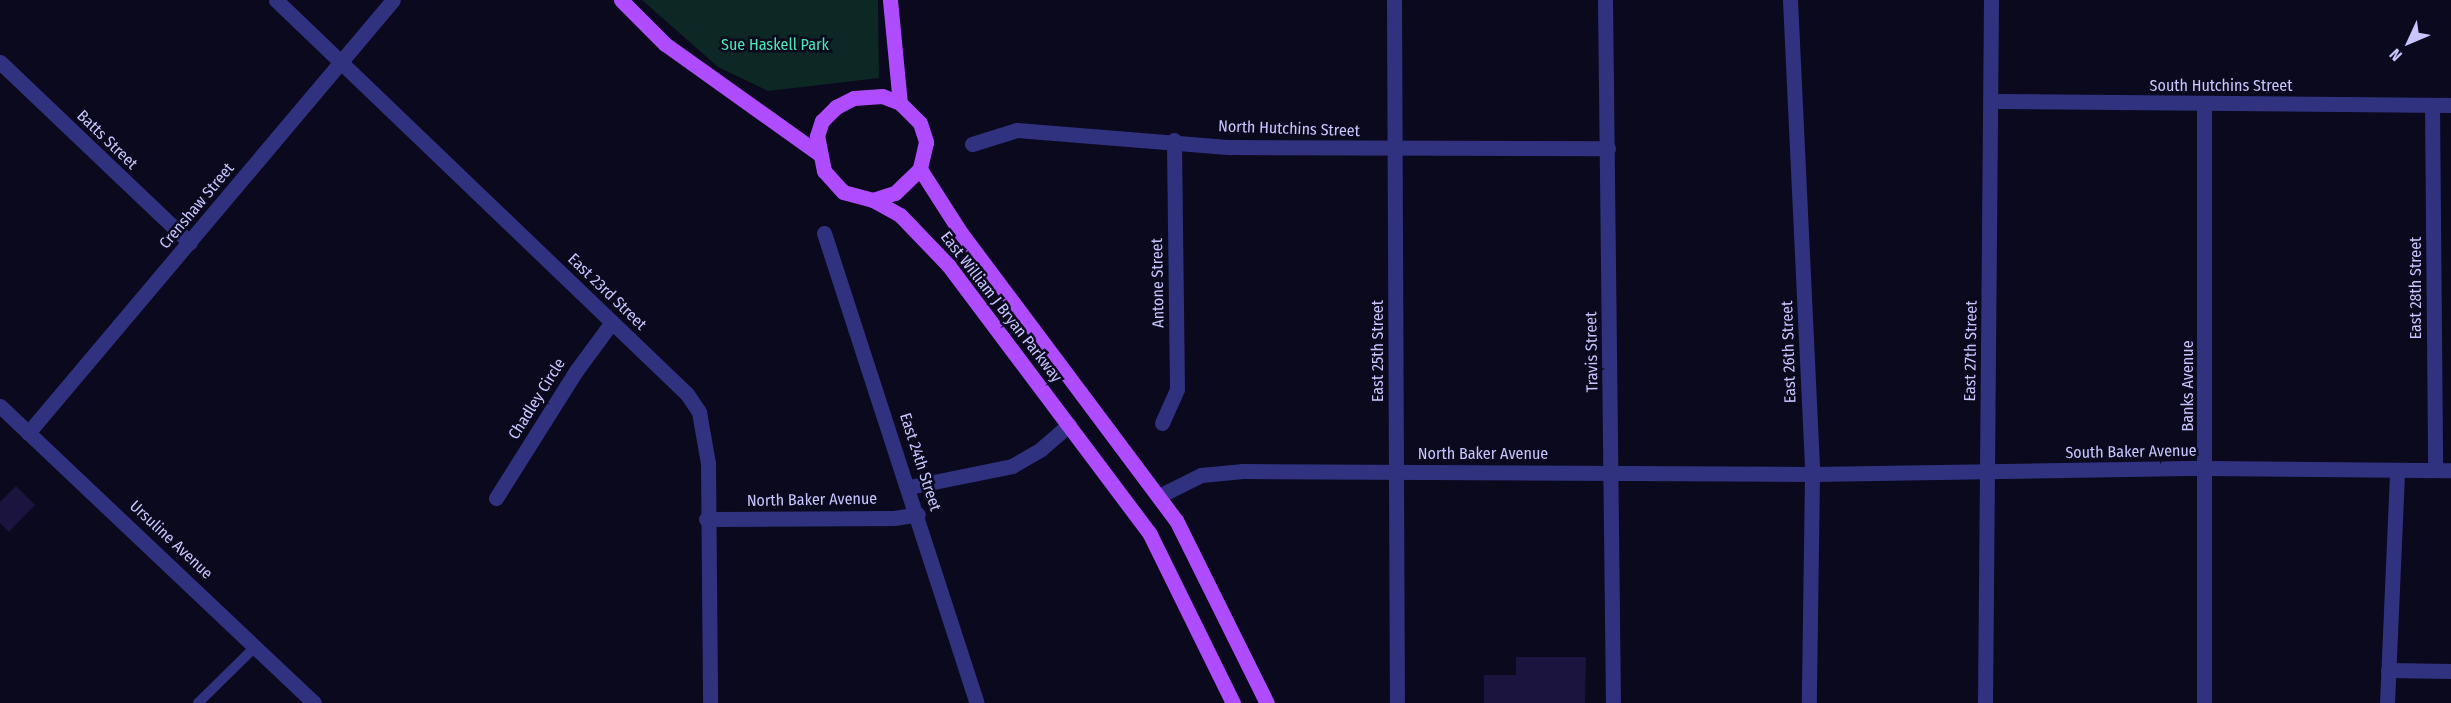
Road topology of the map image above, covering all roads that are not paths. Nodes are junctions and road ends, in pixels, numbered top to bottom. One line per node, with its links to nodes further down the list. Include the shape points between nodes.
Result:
1 (276, 0): 10 (street, East 23rd Street)
2 (393, 0): 10 (street, Crenshaw Street)
3 (621, 0): 20 (main road, East William J Bryan Parkway, via 665,44)
4 (890, 0): 12 (main road)
5 (1394, 0): 19 (street, East 25th Street)
6 (1605, 0): 18 (street, Travis Street)
7 (1790, 0): 37 (street, East 26th Street)
8 (1991, 0): 11 (street, East 27th Street)
9 (0, 62): 24 (street, Batts Street)
10 (341, 62): 24 (street, Crenshaw Street); 25 (street, East 23rd Street)
11 (1992, 101): 13 (street, South Hutchins Street); 36 (street, East 27th Street)
12 (900, 103): 20 (main road, via 866,96 836,107 819,129); 21 (main road, via 923,131 926,151)
13 (2204, 105): 14 (street, South Hutchins Street); 30 (street, Banks Avenue)
14 (2432, 105): 15 (street, South Hutchins Street); 31 (street, East 28th Street)
15 (2451, 105)
16 (1174, 140): 17 (street, North Hutchins Street, via 1017,130); 19 (street, North Hutchins Street, via 1230,147); 27 (street, Antone Street, via 1177,389)
17 (972, 144)
18 (1608, 148): 19 (street, North Hutchins Street); 35 (street, Travis Street)
19 (1396, 150): 33 (street, East 25th Street)
20 (818, 153): 22 (main road, East William J Bryan Parkway, via 824,171 838,187 856,198)
21 (920, 169): 22 (main road, via 895,193); 39 (main road, East William J Bryan Parkway, via 961,232)
22 (873, 200): 28 (main road, East William J Bryan Parkway, via 900,215 933,246)
23 (824, 233): 38 (street, East 24th Street)
24 (190, 243): 29 (street, Crenshaw Street)
25 (612, 322): 40 (street, Chadley Circle, via 576,371); 42 (street, East 23rd Street, via 687,394 699,412 708,463)
26 (0, 406): 29 (street, Ursuline Avenue)
27 (1162, 423)
28 (1069, 425): 38 (street, via 1041,449 1012,466); 50 (main road, East William J Bryan Parkway, via 1150,534)
29 (28, 433): 43 (street, Ursuline Avenue)
30 (2206, 468): 34 (street, South Baker Avenue); 36 (street, South Baker Avenue); 56 (street, Banks Avenue)
31 (2435, 470): 32 (street, South Baker Avenue); 34 (street, South Baker Avenue)
32 (2451, 470)
33 (1395, 471): 35 (street, North Baker Avenue); 39 (street, North Baker Avenue, via 1201,475); 52 (street, East 25th Street)
34 (2397, 471): 44 (street)
35 (1612, 472): 37 (street, North Baker Avenue); 53 (street, Travis Street)
36 (1988, 473): 37 (street, South Baker Avenue); 55 (street, East 27th Street)
37 (1812, 474): 54 (street, East 26th Street)
38 (909, 487): 41 (street, East 24th Street)
39 (1159, 496): 51 (main road, East William J Bryan Parkway, via 1193,549)
40 (496, 498)
41 (918, 514): 42 (street, North Baker Avenue, via 894,518); 49 (street, East 24th Street)
42 (706, 519): 48 (street, East 23rd Street)
43 (256, 646): 46 (lane); 47 (street, Ursuline Avenue)
44 (2388, 670): 45 (street); 57 (street)
45 (2451, 671)
46 (198, 703)
47 (314, 703)
48 (710, 703)
49 (977, 703)
50 (1233, 703)
51 (1267, 703)
52 (1397, 703)
53 (1612, 703)
54 (1809, 703)
55 (1985, 703)
56 (2204, 703)
57 (2387, 703)

